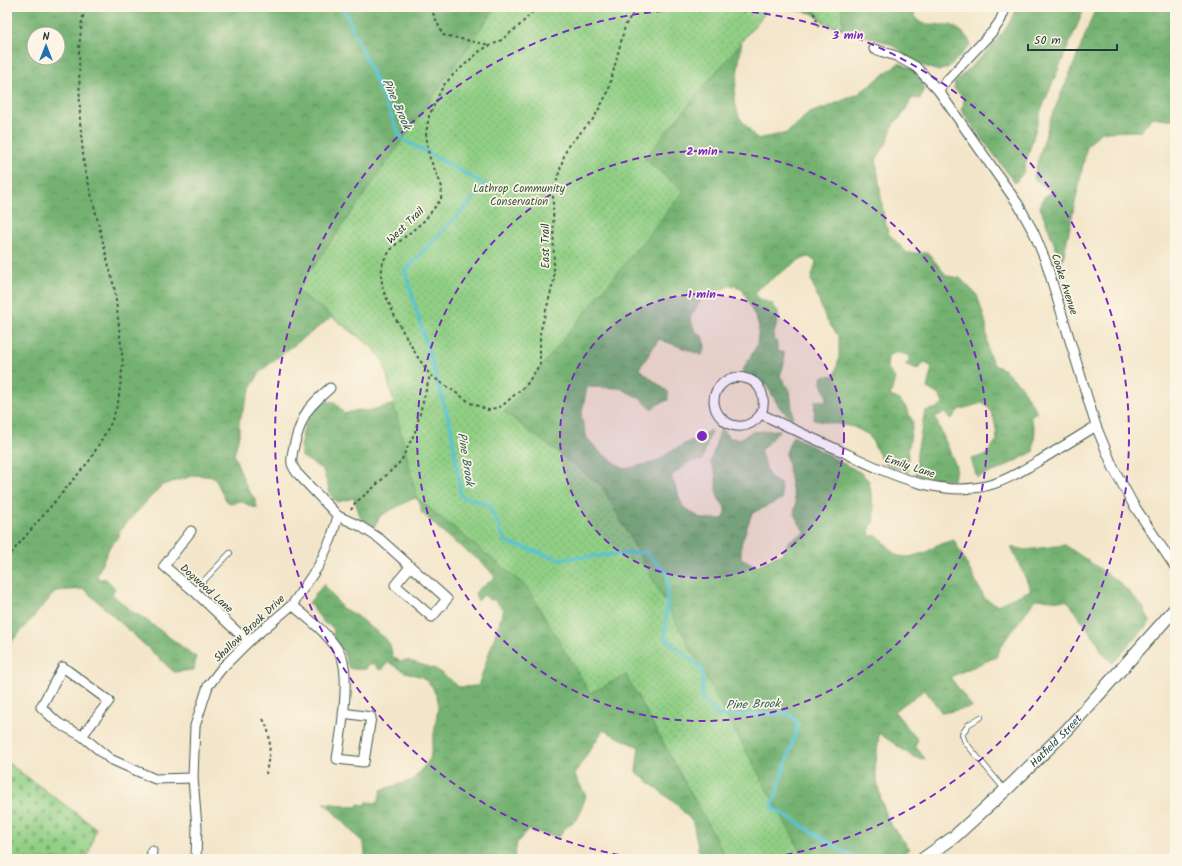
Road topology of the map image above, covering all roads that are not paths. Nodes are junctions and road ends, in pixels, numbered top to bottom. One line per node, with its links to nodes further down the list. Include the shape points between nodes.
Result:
1 (1006, 7): 3 (street, via 993,31)
2 (874, 49): 3 (street, Cooke Avenue, via 896,56 916,67)
3 (938, 90): 6 (street, Cooke Avenue, via 1018,204 1034,233 1046,262)
4 (330, 388): 7 (street, via 313,403 301,422 292,466)
5 (761, 414): 5 (street, via 764,398 760,388 751,380 740,377 729,379 717,390 715,407 719,416 728,424 744,426 754,422); 6 (street, Emily Lane, via 906,479 943,489 962,490 994,484 1012,477)
6 (1096, 426): 11 (street, Cooke Avenue, via 1113,467 1133,504)
7 (338, 516): 10 (street, via 380,539); 13 (street, Shallow Brook Drive, via 319,565)
8 (191, 531): 12 (street, Dogwood Lane, via 164,566)
9 (230, 553): 12 (lane)
10 (410, 567): 10 (street, via 447,599 432,617 395,584)
11 (1175, 567)
12 (194, 591): 15 (street, Dogwood Lane)
13 (292, 605): 15 (street, Shallow Brook Drive); 16 (street, via 326,635 342,658)
14 (1175, 609): 20 (street, Hatfield Street, via 1067,730)
15 (248, 642): 19 (street, Shallow Brook Drive, via 208,686 195,726)
16 (343, 713): 16 (street, via 371,717 364,762 338,759)
17 (981, 717): 20 (lane, via 969,724 962,734 965,742)
18 (82, 736): 18 (street, via 58,723 41,707 62,667 109,701); 19 (street, via 110,759 155,779)
19 (193, 778): 21 (street, Shallow Brook Drive, via 197,828)
20 (1005, 790): 22 (street, Hatfield Street, via 954,837)
21 (196, 859)
22 (923, 859)

